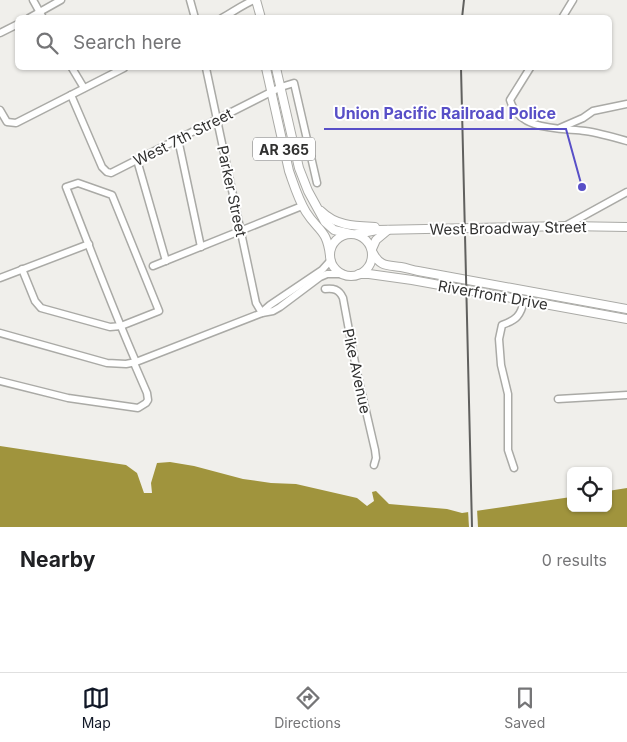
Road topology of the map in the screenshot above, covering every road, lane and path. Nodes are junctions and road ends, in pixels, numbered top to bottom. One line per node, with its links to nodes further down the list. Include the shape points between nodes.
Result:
1 (33, 0): 6 (street)
2 (61, 0): 6 (street)
3 (190, 0): 7 (street)
4 (255, 0): 8 (street); 9 (main road)
5 (573, 0): 10 (street)
6 (41, 15)
7 (194, 15)
8 (228, 15)
9 (260, 15)
10 (564, 15)
11 (15, 26): 12 (street)
12 (0, 33)
13 (73, 70): 20 (street)
14 (120, 70): 20 (street)
15 (206, 70): 26 (street, Parker Street)
16 (266, 70): 21 (main road, AR 365)
17 (277, 70): 19 (main road, AR 365)
18 (529, 70): 27 (street, via 510,100 513,109 534,124)
19 (281, 87): 21 (street, West 7th Street); 32 (street, via 294,83); 34 (main road, AR 365, via 299,168)
20 (84, 88): 22 (street)
21 (272, 92): 26 (street, West 7th Street); 35 (main road, AR 365, via 289,171)
22 (71, 95): 24 (street, via 16,123 7,122); 31 (street, West 7th Street, via 107,172)
23 (627, 104): 25 (street, via 593,111)
24 (0, 110)
25 (583, 118): 27 (street); 28 (street)
26 (217, 119): 29 (street, West 7th Street); 38 (street, Parker Street)
27 (559, 128): 28 (street)
28 (585, 131): 30 (street)
29 (178, 139): 31 (street, West 7th Street); 42 (street)
30 (627, 141)
31 (137, 160): 45 (street)
32 (317, 183)
33 (627, 192): 36 (street)
34 (315, 203): 39 (main road, AR 365, via 326,216 340,223); 40 (main road, via 329,226)
35 (302, 206): 38 (street); 44 (main road, AR 365, via 324,233)
36 (566, 226): 37 (main road, West Broadway Street / AR 365); 39 (main road, West Broadway Street / AR 365)
37 (627, 227)
38 (241, 230): 42 (street); 54 (street, Parker Street, via 256,303)
39 (389, 230): 40 (main road, West Broadway Street); 43 (main road, via 376,240)
40 (354, 234): 43 (main road, via 365,239); 44 (main road, via 346,234 333,243)
41 (88, 244): 47 (street); 56 (street); 56 (street, via 66,187 78,183 112,195 159,311)
42 (201, 247): 45 (street)
43 (373, 251): 49 (main road, via 368,268); 53 (main road, via 384,266)
44 (331, 258): 48 (main road, AR 365, via 335,268); 54 (street, via 322,270)
45 (166, 261): 46 (street)
46 (153, 266)
47 (22, 269): 50 (street); 56 (street, via 41,308 110,327)
48 (343, 274): 49 (main road); 54 (street, via 320,277 273,311)
49 (359, 274): 52 (main road, Riverfront Drive)
50 (0, 278)
51 (325, 288): 62 (street, Pike Avenue, via 336,289 343,298 375,450)
52 (524, 300): 55 (main road, Riverfront Drive); 63 (street, via 517,319 502,325 499,339 508,394 508,450)
53 (627, 309)
54 (262, 313): 58 (street)
55 (627, 319)
56 (121, 326): 58 (street)
57 (0, 333): 58 (street, via 107,363)
58 (135, 363): 59 (street, via 148,400 138,408 68,398)
59 (0, 380)
60 (627, 395): 61 (street)
61 (558, 399)
62 (374, 465)
63 (514, 468)

